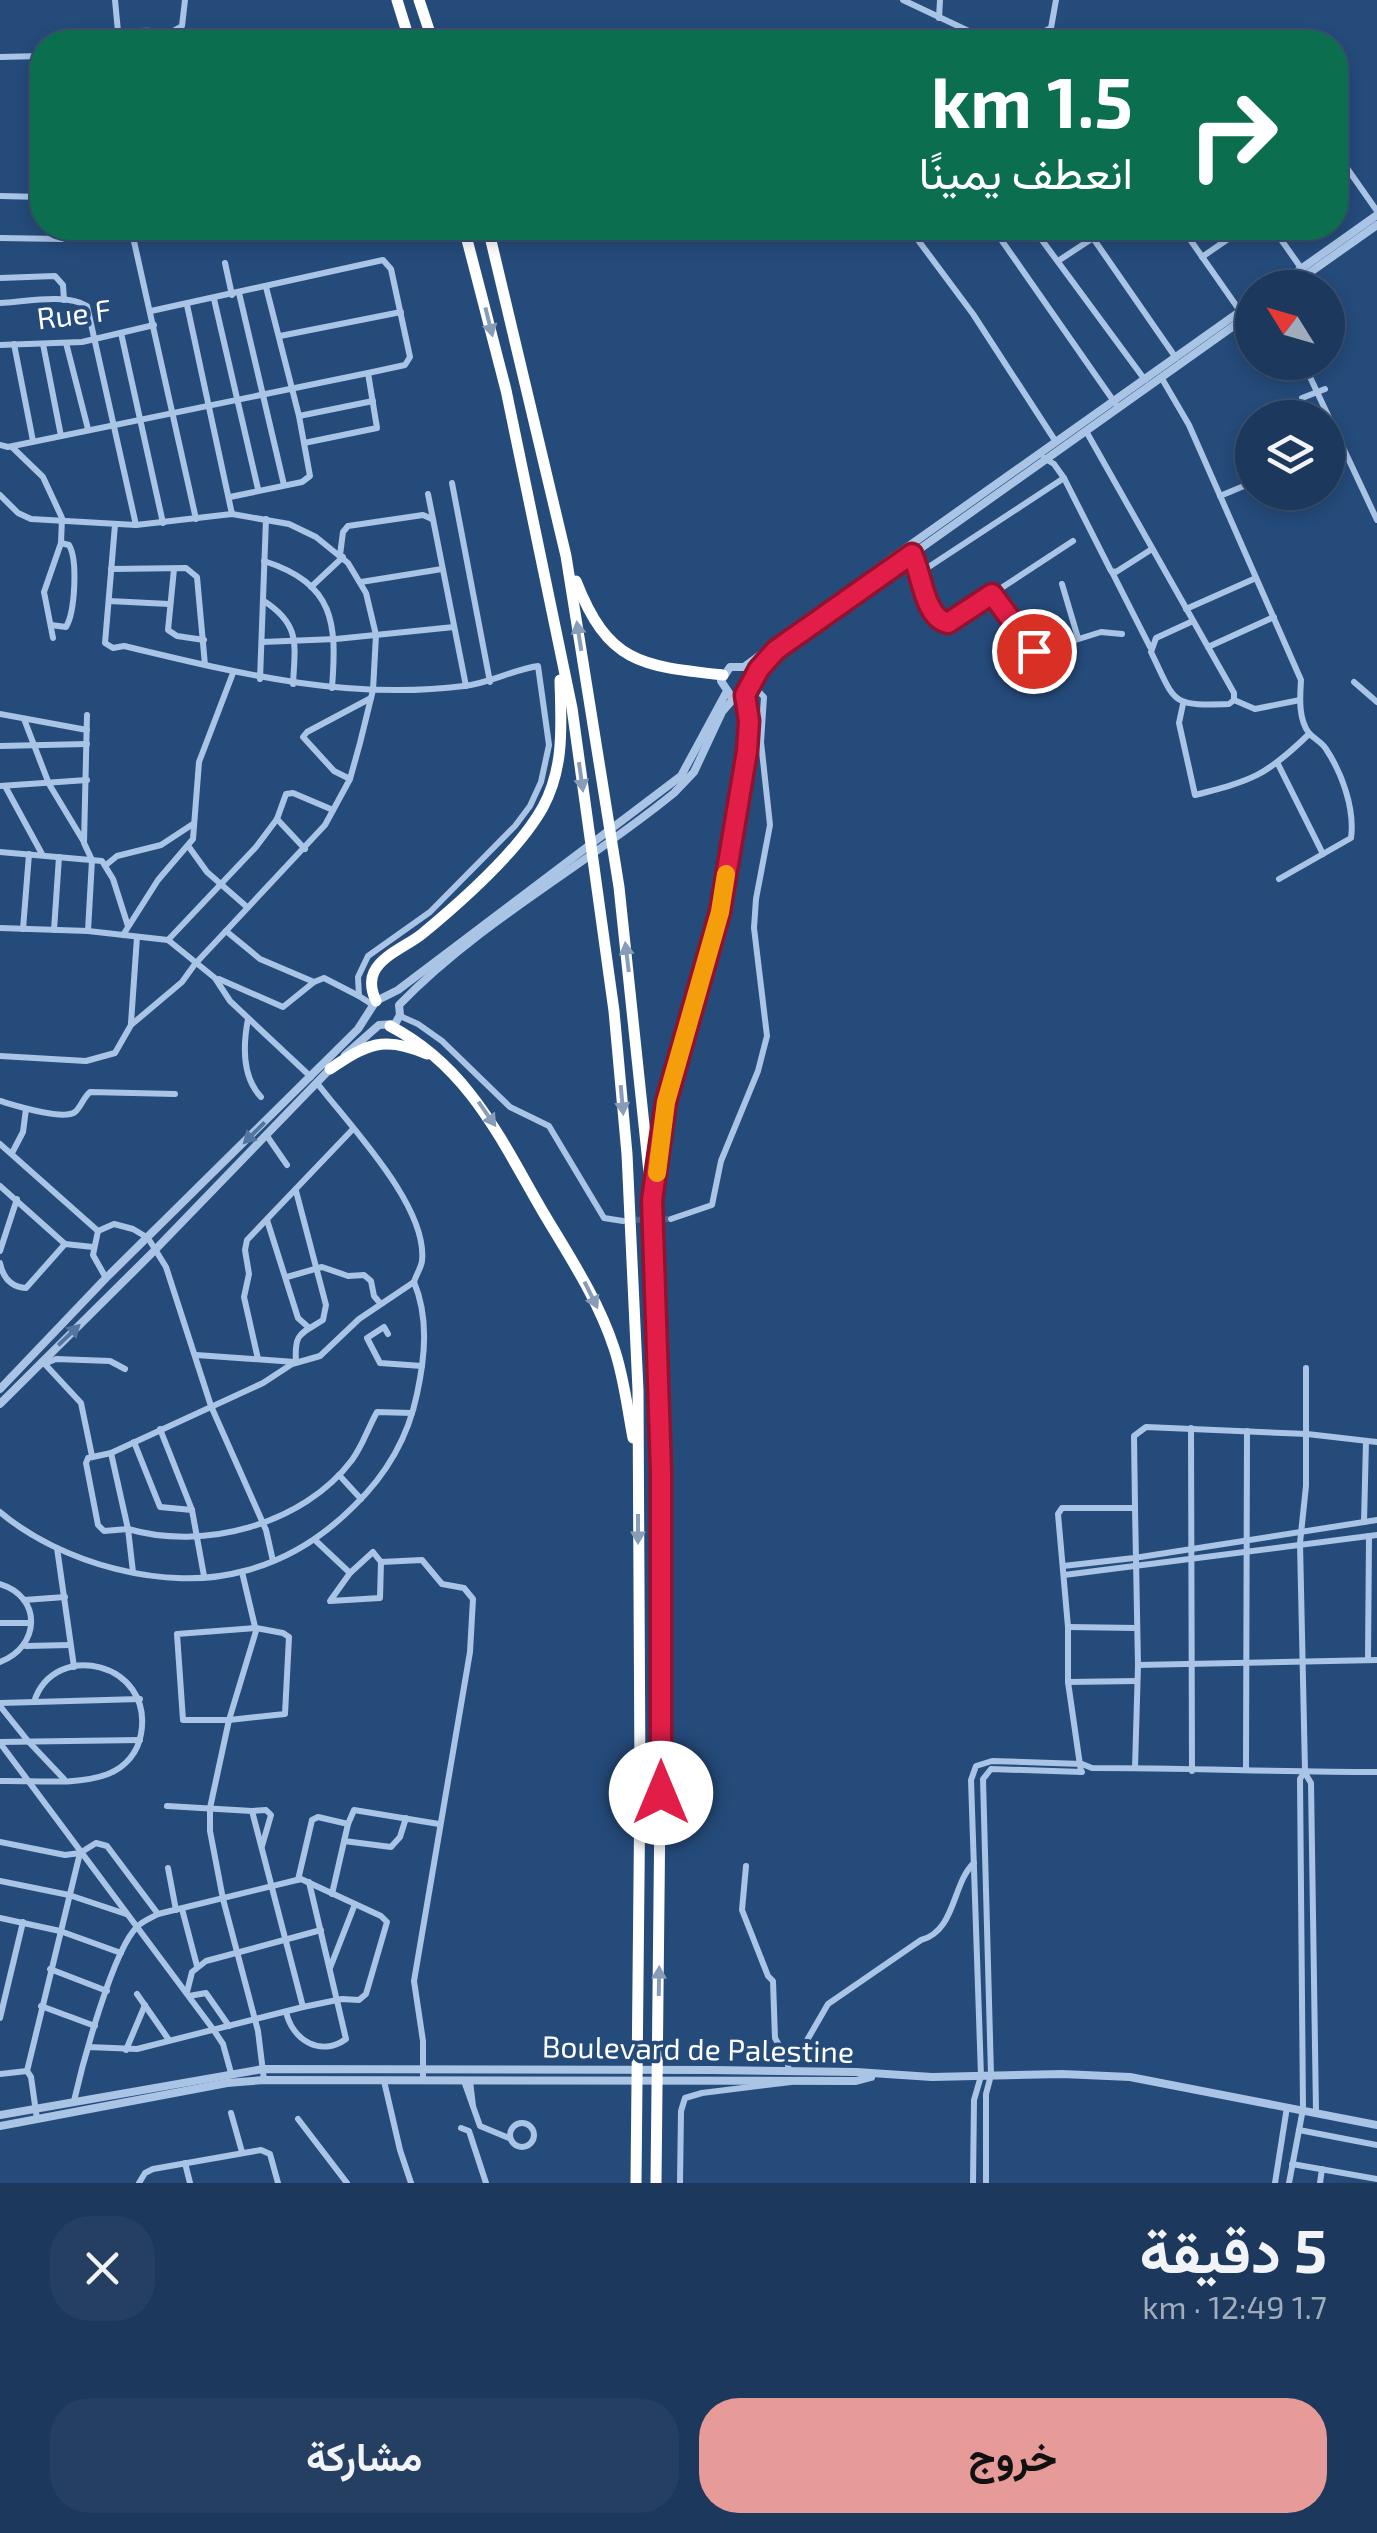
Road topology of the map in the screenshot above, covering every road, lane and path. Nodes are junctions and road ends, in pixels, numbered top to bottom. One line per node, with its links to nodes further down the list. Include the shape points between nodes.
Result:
1 (115, 0): 9 (street)
2 (185, 0): 10 (street, via 182,26)
3 (397, 0): 11 (highway)
4 (419, 0): 12 (highway)
5 (903, 0): 8 (street)
6 (940, 0): 8 (street)
7 (1056, 0): 14 (street)
8 (940, 18): 13 (street)
9 (119, 30)
10 (175, 30)
11 (406, 30)
12 (429, 30)
13 (966, 30)
14 (1049, 30)
15 (0, 56): 16 (street)
16 (30, 56)
17 (1348, 170): 20 (street)
18 (0, 196): 19 (street)
19 (30, 196)
20 (1377, 213): 22 (street)
21 (1377, 225): 43 (street)
22 (1348, 234)
23 (0, 238): 24 (street)
24 (30, 240)
25 (134, 240): 52 (street)
26 (467, 240): 144 (highway, one-way to 144)
27 (491, 240): 114 (highway)
28 (918, 240): 87 (street)
29 (1000, 240): 77 (street)
30 (1043, 240): 39 (street)
31 (1090, 240): 39 (street)
32 (1094, 240): 64 (street)
33 (1190, 240): 38 (street)
34 (1227, 240): 37 (street)
35 (1282, 240): 41 (street)
36 (1340, 240): 41 (street)
37 (1224, 242): 38 (street)
38 (1202, 257): 51 (street)
39 (1058, 260): 68 (street)
40 (225, 262): 46 (street)
41 (1302, 268): 42 (street)
42 (1299, 270)
43 (1313, 270)
44 (0, 278): 48 (street, via 55,276)
45 (266, 286): 46 (street); 53 (street, via 383,260); 58 (street)
46 (236, 294): 47 (street); 72 (street)
47 (214, 299): 50 (street); 73 (street)
48 (64, 300): 49 (street); 59 (street, via 86,304)
49 (0, 304)
50 (187, 305): 52 (street); 76 (street)
51 (1235, 305)
52 (150, 311): 56 (street)
53 (401, 312): 58 (street); 65 (street, via 409,360)
54 (1235, 316): 64 (street)
55 (1235, 324): 64 (street)
56 (154, 325): 57 (street, Rue F); 78 (street)
57 (121, 333): 59 (street, Rue F); 80 (street)
58 (280, 336): 69 (street)
59 (97, 339): 60 (street, Rue F); 81 (street)
60 (66, 343): 62 (street, Rue F); 82 (street)
61 (14, 344): 62 (street, Rue F); 63 (street, Rue F); 85 (street)
62 (43, 344): 84 (street)
63 (0, 345)
64 (1178, 360): 66 (street); 68 (street)
65 (368, 373): 69 (street); 75 (street)
66 (1161, 377): 68 (street); 98 (street)
67 (1311, 380): 71 (street)
68 (1147, 382): 77 (street)
69 (291, 387): 72 (street); 79 (street)
70 (1325, 389): 71 (street)
71 (1316, 392): 74 (street); 105 (street)
72 (263, 394): 73 (street); 93 (street)
73 (238, 398): 76 (street); 94 (street)
74 (1302, 398)
75 (373, 401): 79 (street); 86 (street, via 374,430)
76 (210, 404): 78 (street); 99 (street)
77 (1116, 404): 83 (street); 87 (street)
78 (173, 412): 80 (street); 102 (street)
79 (298, 416): 86 (street)
80 (140, 419): 81 (street); 106 (street)
81 (114, 424): 82 (street); 107 (street)
82 (88, 430): 84 (street)
83 (1086, 431): 90 (street); 111 (street)
84 (61, 436): 85 (street)
85 (33, 442): 89 (street)
86 (304, 442): 93 (street, via 310,476)
87 (1056, 442): 90 (street)
88 (0, 445): 89 (street)
89 (11, 446): 101 (street, via 43,477)
90 (1043, 456): 91 (street); 112 (street)
91 (1064, 478): 119 (street); 120 (street)
92 (452, 483): 150 (street)
93 (284, 485): 94 (street)
94 (258, 489): 99 (street)
95 (1235, 490): 98 (street)
96 (428, 494): 104 (street)
97 (0, 495): 101 (street, via 24,516)
98 (1220, 496): 121 (street)
99 (230, 497): 100 (street)
100 (232, 514): 102 (street); 103 (street)
101 (62, 518): 108 (street); 110 (street)
102 (196, 519): 106 (street)
103 (266, 519): 113 (street, via 303,530); 115 (street)
104 (432, 520): 113 (street, via 423,515 348,526); 118 (street)
105 (1377, 520)
106 (164, 523): 107 (street)
107 (136, 524): 108 (street)
108 (115, 525): 116 (street)
109 (1073, 541): 125 (street)
110 (61, 543): 132 (street, via 44,592); 132 (street, via 74,555 72,612 66,627)
111 (1152, 549): 120 (street); 129 (street)
112 (911, 550): 119 (street); 146 (street); 155 (street, via 776,650)
113 (342, 556): 122 (street); 124 (street)
114 (566, 556): 148 (highway, via 592,619 616,647 649,664); 225 (highway, one-way to 114, via 619,886)
115 (264, 561): 124 (street); 127 (street)
116 (111, 569): 117 (street); 126 (street)
117 (174, 569): 128 (street); 138 (street, via 196,574)
118 (442, 569): 122 (street); 133 (street)
119 (921, 572): 125 (street, via 931,612 941,622)
120 (1112, 572): 143 (street)
121 (1256, 578): 129 (street); 130 (street)
122 (361, 582): 135 (street)
123 (1062, 584): 137 (street)
124 (311, 587): 140 (street, via 324,602)
125 (992, 594): 137 (street, via 1031,650 1042,653)
126 (108, 601): 128 (street); 145 (street, via 108,646)
127 (264, 601): 139 (street, via 286,618); 141 (street)
128 (169, 604): 138 (street, via 170,634)
129 (1186, 609): 131 (street)
130 (1274, 617): 142 (street); 158 (street, via 1301,680)
131 (1194, 622): 142 (street); 143 (street, via 1156,638)
132 (50, 625): 136 (street)
133 (454, 627): 135 (street); 153 (street)
134 (1122, 634): 137 (street)
135 (376, 635): 140 (street); 156 (street)
136 (53, 638)
137 (1078, 638)
138 (204, 640): 145 (street)
139 (296, 640): 140 (street); 141 (street); 152 (street)
140 (336, 640): 154 (street)
141 (262, 642): 149 (street)
142 (1208, 647): 157 (street)
143 (1151, 648): 160 (street)
144 (562, 660): 204 (highway, via 559,766 545,804 458,901 380,964 371,984); 265 (highway, one-way to 265, via 614,1011)
145 (205, 666): 147 (street)
146 (744, 667): 148 (street); 155 (street)
147 (233, 673): 149 (street); 176 (street, via 200,762)
148 (723, 675): 155 (street, via 721,682)
149 (260, 678): 152 (street)
150 (490, 682): 153 (street); 203 (street, via 538,666 549,745 536,796 430,912 368,956 358,977)
151 (1354, 682): 159 (street)
152 (293, 684): 154 (street)
153 (466, 686): 156 (street)
154 (332, 688): 156 (street)
155 (742, 690): 185 (street, via 719,717 694,772); 225 (highway, via 747,751 720,912 666,1102); 228 (street, via 764,696 761,742 770,825 754,913 767,1036 712,1204)
156 (372, 694): 170 (street); 170 (street, via 316,727 310,747)
157 (1234, 700): 158 (street, via 1256,709); 160 (street)
158 (1300, 700): 165 (street)
159 (1377, 702)
160 (1182, 704): 169 (street, via 1179,723 1195,795 1250,780)
161 (0, 714): 163 (street)
162 (86, 715): 164 (street)
163 (24, 719): 164 (street); 168 (street)
164 (86, 730): 166 (street)
165 (1309, 734): 169 (street); 182 (street, via 1325,746 1353,823 1351,838)
166 (88, 744): 168 (street); 171 (street)
167 (0, 746): 168 (street)
168 (33, 746): 172 (street)
169 (1278, 764): 182 (street)
170 (350, 779): 174 (street)
171 (87, 780): 172 (street); 177 (street)
172 (49, 784): 173 (street); 177 (street)
173 (2, 786): 183 (street)
174 (333, 810): 175 (street, via 287,793); 179 (street)
175 (276, 819): 179 (street); 189 (street)
176 (194, 823): 178 (street); 187 (street, via 161,845)
177 (84, 843): 186 (street)
178 (188, 847): 189 (street); 191 (street)
179 (305, 848): 190 (street)
180 (0, 852): 181 (street)
181 (29, 854): 183 (street); 193 (street)
182 (1323, 854): 188 (street)
183 (42, 855): 184 (street)
184 (59, 856): 186 (street); 194 (street)
185 (577, 859): 204 (street); 205 (street)
186 (92, 860): 187 (street); 196 (street)
187 (106, 864): 191 (street)
188 (1279, 880)
189 (220, 884): 190 (street); 199 (street)
190 (247, 907): 195 (street)
191 (128, 927): 197 (street)
192 (0, 928): 193 (street)
193 (23, 929): 194 (street)
194 (54, 930): 196 (street)
195 (226, 931): 200 (street); 202 (street, via 260,958)
196 (88, 932): 197 (street)
197 (123, 935): 198 (street)
198 (137, 937): 199 (street); 208 (street)
199 (168, 940): 200 (street)
200 (195, 964): 201 (street); 208 (street)
201 (215, 978): 202 (street, via 283,1007); 206 (street)
202 (314, 982): 203 (street, via 324,978)
203 (359, 996): 204 (street)
204 (377, 1004): 205 (street); 207 (street); 212 (street)
205 (399, 1005): 207 (street)
206 (248, 1019): 212 (street); 214 (street, via 247,1072)
207 (390, 1023): 210 (street); 211 (highway); 230 (street, via 418,1024 510,1107 549,1126 604,1218)
208 (131, 1024): 209 (street, via 122,1046 97,1060)
209 (0, 1056)
210 (330, 1069): 211 (highway, via 366,1045 390,1043); 212 (street)
211 (450, 1069): 265 (highway, one-way to 265, via 504,1138 593,1298 621,1370)
212 (314, 1080): 217 (street); 218 (street); 232 (street, one-way to 232)
213 (175, 1094): 216 (street, via 90,1092 68,1115)
214 (261, 1096)
215 (0, 1101): 216 (street)
216 (26, 1110): 220 (street)
217 (352, 1130): 223 (street); 241 (street, via 418,1225 422,1262)
218 (268, 1136): 221 (street); 236 (street)
219 (0, 1144): 220 (street)
220 (12, 1153): 231 (street)
221 (288, 1166)
222 (0, 1186): 224 (street)
223 (296, 1191): 229 (street); 238 (street)
224 (17, 1199): 227 (street); 233 (street)
225 (652, 1200): 423 (highway, one-way to 225, via 662,1596)
226 (0, 1208): 227 (street)
227 (12, 1214): 235 (street)
228 (671, 1219)
229 (266, 1220): 239 (street); 246 (street, via 245,1244 244,1297)
230 (623, 1221)
231 (98, 1231): 232 (street, via 120,1224); 234 (street)
232 (148, 1238): 236 (street); 240 (street)
233 (65, 1244): 234 (street); 237 (street, via 26,1288 14,1286)
234 (93, 1247): 240 (street)
235 (0, 1251)
236 (154, 1251): 245 (street, via 166,1267); 247 (street, one-way to 236)
237 (0, 1263)
238 (316, 1268): 239 (street); 242 (street, via 368,1278); 243 (street, via 326,1315)
239 (287, 1277): 243 (street, via 298,1318)
240 (106, 1278): 252 (street)
241 (414, 1282): 242 (street); 249 (street, via 422,1299)
242 (380, 1303): 248 (street, via 320,1356)
243 (308, 1326): 248 (street, via 296,1341)
244 (388, 1334): 249 (street, via 384,1327 367,1338 380,1363)
245 (196, 1355): 246 (street); 254 (street)
246 (258, 1360): 248 (street)
247 (43, 1362): 251 (street, via 110,1361); 253 (street); 264 (street, via 81,1403)
248 (296, 1362): 254 (street)
249 (422, 1366): 255 (street)
250 (1306, 1368): 259 (street)
251 (124, 1369)
252 (0, 1389)
253 (0, 1404)
254 (211, 1406): 257 (street); 272 (street)
255 (412, 1413): 266 (street, via 377,1412); 267 (street, via 397,1451)
256 (1191, 1428): 258 (street); 268 (street, via 1136,1432); 282 (street)
257 (160, 1429): 261 (street); 269 (street)
258 (1247, 1431): 259 (street); 280 (street)
259 (1307, 1434): 260 (street); 275 (street)
260 (1366, 1441): 262 (street); 273 (street)
261 (134, 1442): 263 (street); 269 (street, via 160,1507)
262 (1377, 1442)
263 (111, 1453): 264 (street); 274 (street)
264 (92, 1456): 274 (street, via 86,1462 98,1525 104,1531)
265 (638, 1467): 422 (highway, one-way to 422)
266 (338, 1475): 267 (street); 272 (street, via 312,1497)
267 (361, 1499): 278 (street)
268 (1134, 1508): 286 (street); 287 (street, via 1062,1508)
269 (192, 1510): 277 (street)
270 (2, 1516): 281 (street)
271 (1377, 1520): 273 (street)
272 (262, 1522): 277 (street); 284 (street)
273 (1364, 1522): 275 (street)
274 (128, 1529): 277 (street); 288 (street)
275 (1301, 1533): 279 (street); 280 (street)
276 (1373, 1535): 279 (street); 303 (street)
277 (198, 1537): 292 (street)
278 (315, 1540): 284 (street); 290 (street)
279 (1300, 1543): 280 (street); 305 (street)
280 (1245, 1546): 282 (street); 283 (street); 307 (street)
281 (57, 1547): 288 (street); 294 (street)
282 (1192, 1549): 283 (street); 286 (street)
283 (1192, 1558): 286 (street); 306 (street)
284 (273, 1561): 289 (street)
285 (382, 1562): 290 (street, via 372,1552); 290 (street, via 380,1598 330,1601); 335 (street, via 422,1560 442,1584 464,1588 473,1599)
286 (1135, 1562): 287 (street); 291 (street); 300 (street)
287 (1063, 1566): 291 (street)
288 (133, 1572): 292 (street)
289 (242, 1572): 292 (street); 299 (street)
290 (350, 1574)
291 (1064, 1575): 298 (street)
292 (204, 1576)
293 (0, 1584): 295 (street)
294 (65, 1597): 295 (street); 302 (street)
295 (24, 1600): 297 (street)
296 (0, 1623): 297 (street)
297 (30, 1623): 301 (street)
298 (1068, 1627): 300 (street); 311 (street)
299 (256, 1628): 315 (street); 315 (street, via 289,1638 284,1714); 315 (street, via 176,1636 183,1720)
300 (1137, 1628): 308 (street)
301 (26, 1646): 302 (street); 304 (street)
302 (70, 1646): 309 (street)
303 (1373, 1660): 305 (street)
304 (0, 1662)
305 (1300, 1662): 307 (street); 324 (street)
306 (1194, 1664): 307 (street); 308 (street); 323 (street)
307 (1248, 1664): 322 (street)
308 (1138, 1665): 310 (street)
309 (74, 1666): 312 (street, via 116,1672); 313 (street, via 51,1676)
310 (1137, 1681): 311 (street); 321 (street)
311 (1068, 1682): 320 (street)
312 (140, 1699): 313 (street); 316 (street)
313 (34, 1702): 314 (street)
314 (0, 1704): 317 (street)
315 (229, 1720): 331 (street)
316 (140, 1740): 317 (street); 328 (street, via 116,1770)
317 (28, 1742): 318 (street); 328 (street)
318 (0, 1743): 327 (street)
319 (976, 1766): 320 (street, via 992,1760); 326 (street); 340 (street)
320 (1081, 1768): 321 (street); 326 (street)
321 (1135, 1768): 323 (street)
322 (1246, 1768): 323 (street); 324 (street)
323 (1192, 1771)
324 (1304, 1772): 325 (street); 398 (street); 400 (street, via 1311,1783)
325 (1377, 1772)
326 (985, 1774): 387 (street)
327 (27, 1780): 328 (street); 329 (street); 339 (street)
328 (65, 1780)
329 (0, 1781)
330 (168, 1806): 331 (street)
331 (210, 1808): 332 (street); 349 (street)
332 (252, 1812): 338 (street); 338 (street, via 271,1815)
333 (406, 1818): 334 (street, via 357,1809); 335 (street); 337 (street, via 390,1847)
334 (348, 1824): 337 (street); 343 (street, via 312,1820)
335 (440, 1824): 388 (street, via 414,1981)
336 (0, 1842): 339 (street)
337 (344, 1842): 347 (street)
338 (262, 1847): 346 (street)
339 (80, 1853): 348 (street); 352 (street); 353 (street, via 96,1843 106,1846)
340 (974, 1863): 381 (street, via 936,1935 828,2004 798,2054); 387 (street)
341 (746, 1866): 381 (street, via 742,1910 773,1980 775,2038)
342 (168, 1868): 351 (street)
343 (298, 1880): 344 (street); 346 (street)
344 (308, 1880): 347 (street); 357 (street)
345 (0, 1881): 348 (street)
346 (271, 1887): 349 (street); 359 (street)
347 (332, 1894): 350 (street)
348 (69, 1895): 352 (street); 358 (street)
349 (223, 1900): 351 (street); 360 (street)
350 (355, 1904): 363 (street); 368 (street, via 388,1926 364,1998)
351 (179, 1910): 353 (street); 362 (street)
352 (127, 1914): 356 (street)
353 (158, 1914): 356 (street)
354 (0, 1918): 355 (street)
355 (23, 1922): 358 (street); 373 (street)
356 (136, 1927): 361 (street); 367 (street)
357 (322, 1930): 359 (street); 363 (street)
358 (60, 1931): 361 (street); 364 (street)
359 (285, 1939): 360 (street); 371 (street)
360 (238, 1952): 362 (street); 374 (street)
361 (121, 1953): 365 (street)
362 (197, 1966): 367 (street)
363 (330, 1968): 368 (street)
364 (50, 1969): 365 (street); 370 (street)
365 (108, 1991): 375 (street)
366 (138, 1994): 369 (street)
367 (188, 1994): 376 (street, via 206,1993); 377 (street)
368 (338, 2001): 371 (street); 372 (street, via 344,2043 303,2042)
369 (145, 2005): 378 (street); 380 (street)
370 (41, 2006): 375 (street); 383 (street)
371 (302, 2007): 372 (street)
372 (286, 2012): 374 (street)
373 (0, 2018)
374 (255, 2019): 376 (street); 382 (street)
375 (95, 2026): 379 (street)
376 (229, 2026): 377 (street)
377 (214, 2029): 378 (street); 385 (street)
378 (170, 2040): 380 (street)
379 (88, 2047): 380 (street); 395 (street)
380 (126, 2050)
381 (787, 2059): 384 (street)
382 (263, 2069): 385 (street, Boulevard de Palestine); 388 (street, Boulevard de Palestine); 390 (street)
383 (26, 2071): 386 (street); 401 (street)
384 (789, 2071): 388 (street, Boulevard de Palestine); 389 (street, Boulevard de Palestine)
385 (231, 2072): 394 (street, Boulevard de Palestine)
386 (0, 2074)
387 (986, 2075): 389 (street); 396 (street, via 1130,2077); 425 (street, via 974,2100); 426 (street)
388 (424, 2076): 391 (street, Boulevard de Palestine); 392 (street, Boulevard de Palestine)
389 (878, 2076): 393 (street, Boulevard de Palestine)
390 (264, 2080): 392 (street, Boulevard de Palestine); 397 (street, Boulevard de Palestine)
391 (467, 2080): 393 (street, Boulevard de Palestine); 408 (street, via 482,2128)
392 (384, 2081): 420 (street)
393 (792, 2082): 424 (street, via 685,2098)
394 (96, 2098): 395 (street, Boulevard de Palestine); 397 (street)
395 (74, 2102): 401 (street, Boulevard de Palestine)
396 (1287, 2106): 398 (street); 427 (street)
397 (97, 2109): 401 (street, Boulevard de Palestine)
398 (1302, 2109): 400 (street); 407 (street)
399 (231, 2112): 410 (street)
400 (1316, 2112): 404 (street)
401 (36, 2114): 402 (street, Boulevard de Palestine); 405 (street, Boulevard de Palestine)
402 (0, 2115)
403 (298, 2119): 419 (street)
404 (1377, 2125)
405 (0, 2126)
406 (461, 2128): 421 (street, via 470,2132)
407 (1299, 2130): 409 (street); 412 (street)
408 (509, 2138): 408 (street, via 515,2124 535,2130 529,2146)
409 (1377, 2146)
410 (242, 2152): 411 (street); 418 (street, via 268,2152)
411 (185, 2163): 416 (street, via 148,2170); 417 (street)
412 (1292, 2164): 413 (street); 428 (street)
413 (1322, 2170): 414 (street); 429 (street)
414 (1354, 2179): 415 (street)
415 (1377, 2179)
416 (139, 2183)
417 (190, 2183)
418 (278, 2183)
419 (347, 2183)
420 (411, 2183)
421 (486, 2183)
422 (636, 2183)
423 (656, 2183)
424 (680, 2183)
425 (973, 2183)
426 (986, 2183)
427 (1275, 2183)
428 (1289, 2183)
429 (1320, 2183)

